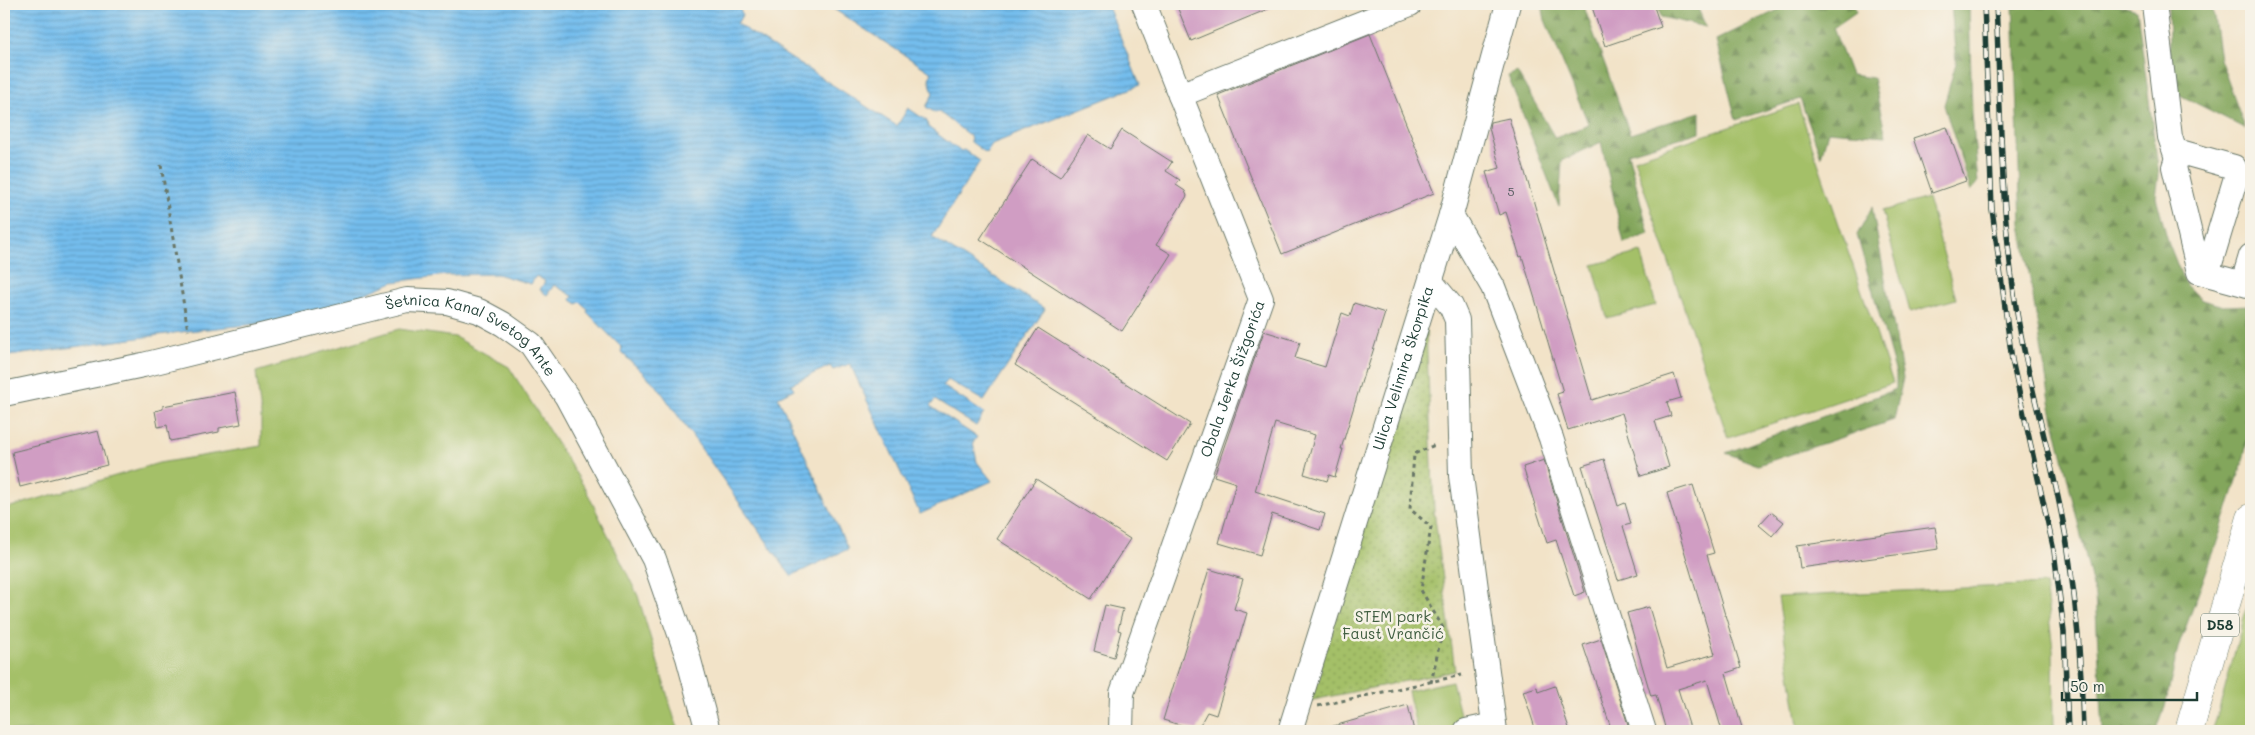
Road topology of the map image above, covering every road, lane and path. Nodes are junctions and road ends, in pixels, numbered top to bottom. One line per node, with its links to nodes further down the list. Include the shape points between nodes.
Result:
1 (1144, 4): 5 (street, Obala Jerka Šižgorića)
2 (1410, 4): 5 (street)
3 (1508, 4): 8 (street, Ulica Velimira Škorpika)
4 (2154, 4): 6 (street, via 2170,137)
5 (1180, 95): 22 (street, Obala Jerka Šižgorića, via 1262,299 1122,693)
6 (2177, 158): 10 (street, via 2174,166 2199,272); 10 (street, via 2184,153 2234,167 2237,174)
7 (161, 165): 13 (path)
8 (1451, 215): 11 (street, Ulica Velimira Škorpika); 24 (street, via 1493,287 1551,438)
9 (2251, 256): 12 (street)
10 (2208, 274): 12 (street)
11 (1431, 282): 19 (street, Ulica Velimira Škorpika); 20 (street, via 1451,306 1457,320 1462,476)
12 (2247, 285)
13 (188, 331)
14 (4, 394): 21 (street, Šetnica Kanal Svetog Ante, via 143,365 407,300 447,302 479,311 530,344 567,397 654,558 688,657)
15 (1435, 446): 18 (path, via 1414,454 1410,509 1431,527 1421,590 1443,628)
16 (2251, 518): 25 (main road, D58)
17 (1462, 675): 18 (path)
18 (1431, 683): 19 (path)
19 (1293, 721)
20 (1494, 728): 23 (street)
21 (708, 731)
22 (1121, 731)
23 (1466, 731)
24 (1644, 731)
25 (2189, 731)

